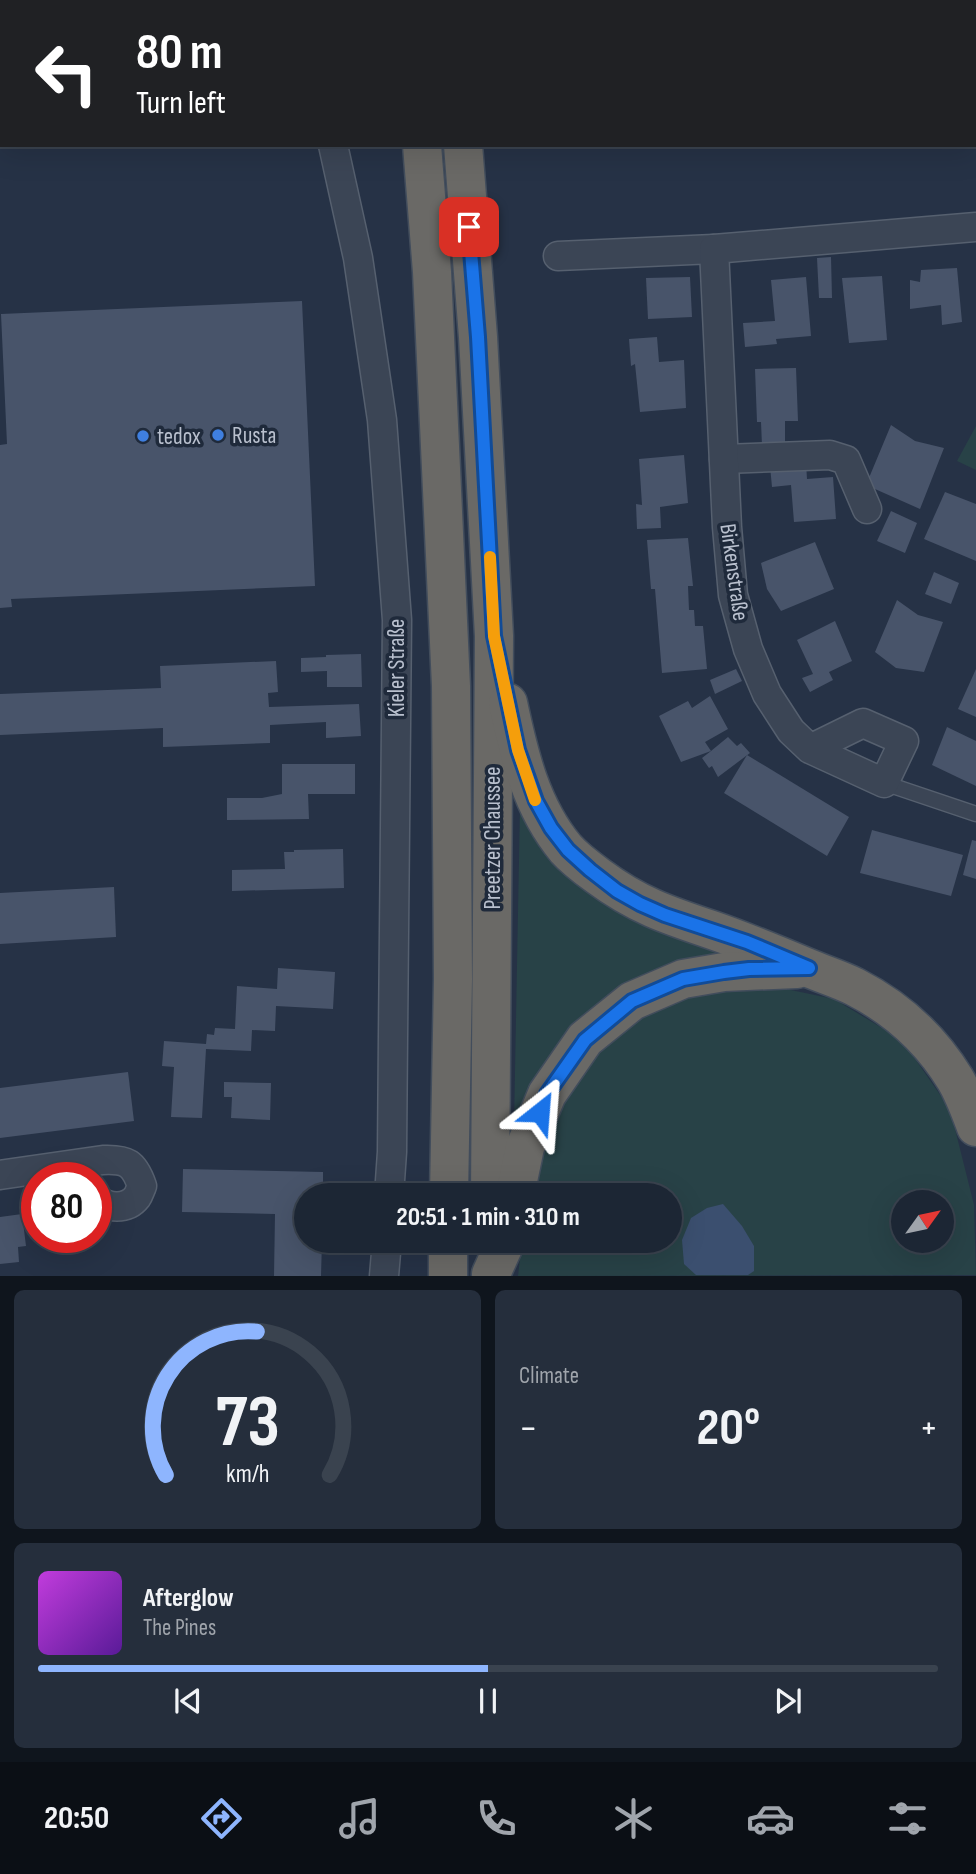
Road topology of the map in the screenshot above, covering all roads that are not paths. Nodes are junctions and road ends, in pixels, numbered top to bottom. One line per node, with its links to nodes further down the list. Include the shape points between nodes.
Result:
1 (333, 147): 18 (street, Kieler Straße, via 358,258 382,420 397,621)
2 (422, 147): 19 (highway, Preetzer Chaussee, via 451,686)
3 (463, 147): 9 (highway, Preetzer Chaussee)
4 (976, 227): 5 (street)
5 (714, 249): 6 (street); 7 (street, Birkenstraße)
6 (558, 257)
7 (723, 459): 8 (street, via 830,455 846,460); 10 (street, Birkenstraße, via 733,595 748,649 767,694 790,731)
8 (867, 509)
9 (494, 636): 13 (highway, via 525,773 551,828 568,850 640,904); 20 (highway, Preetzer Chaussee)
10 (810, 749): 11 (street, Birkenstraße); 11 (street, via 863,723 904,741)
11 (884, 783): 12 (lane)
12 (976, 814)
13 (809, 968): 14 (highway, via 855,987 915,1028 956,1080); 21 (highway, via 749,969 683,979 632,1001 585,1040 547,1094 525,1147)
14 (976, 1128)
15 (110, 1162): 22 (street, via 120,1159 130,1164 142,1186 127,1205)
16 (21, 1174): 17 (street)
17 (0, 1175)
18 (390, 1183)
19 (449, 1183)
20 (490, 1183)
21 (518, 1183)
22 (112, 1206)
23 (386, 1253): 25 (street)
24 (448, 1253): 26 (highway)
25 (384, 1276)
26 (447, 1276)

